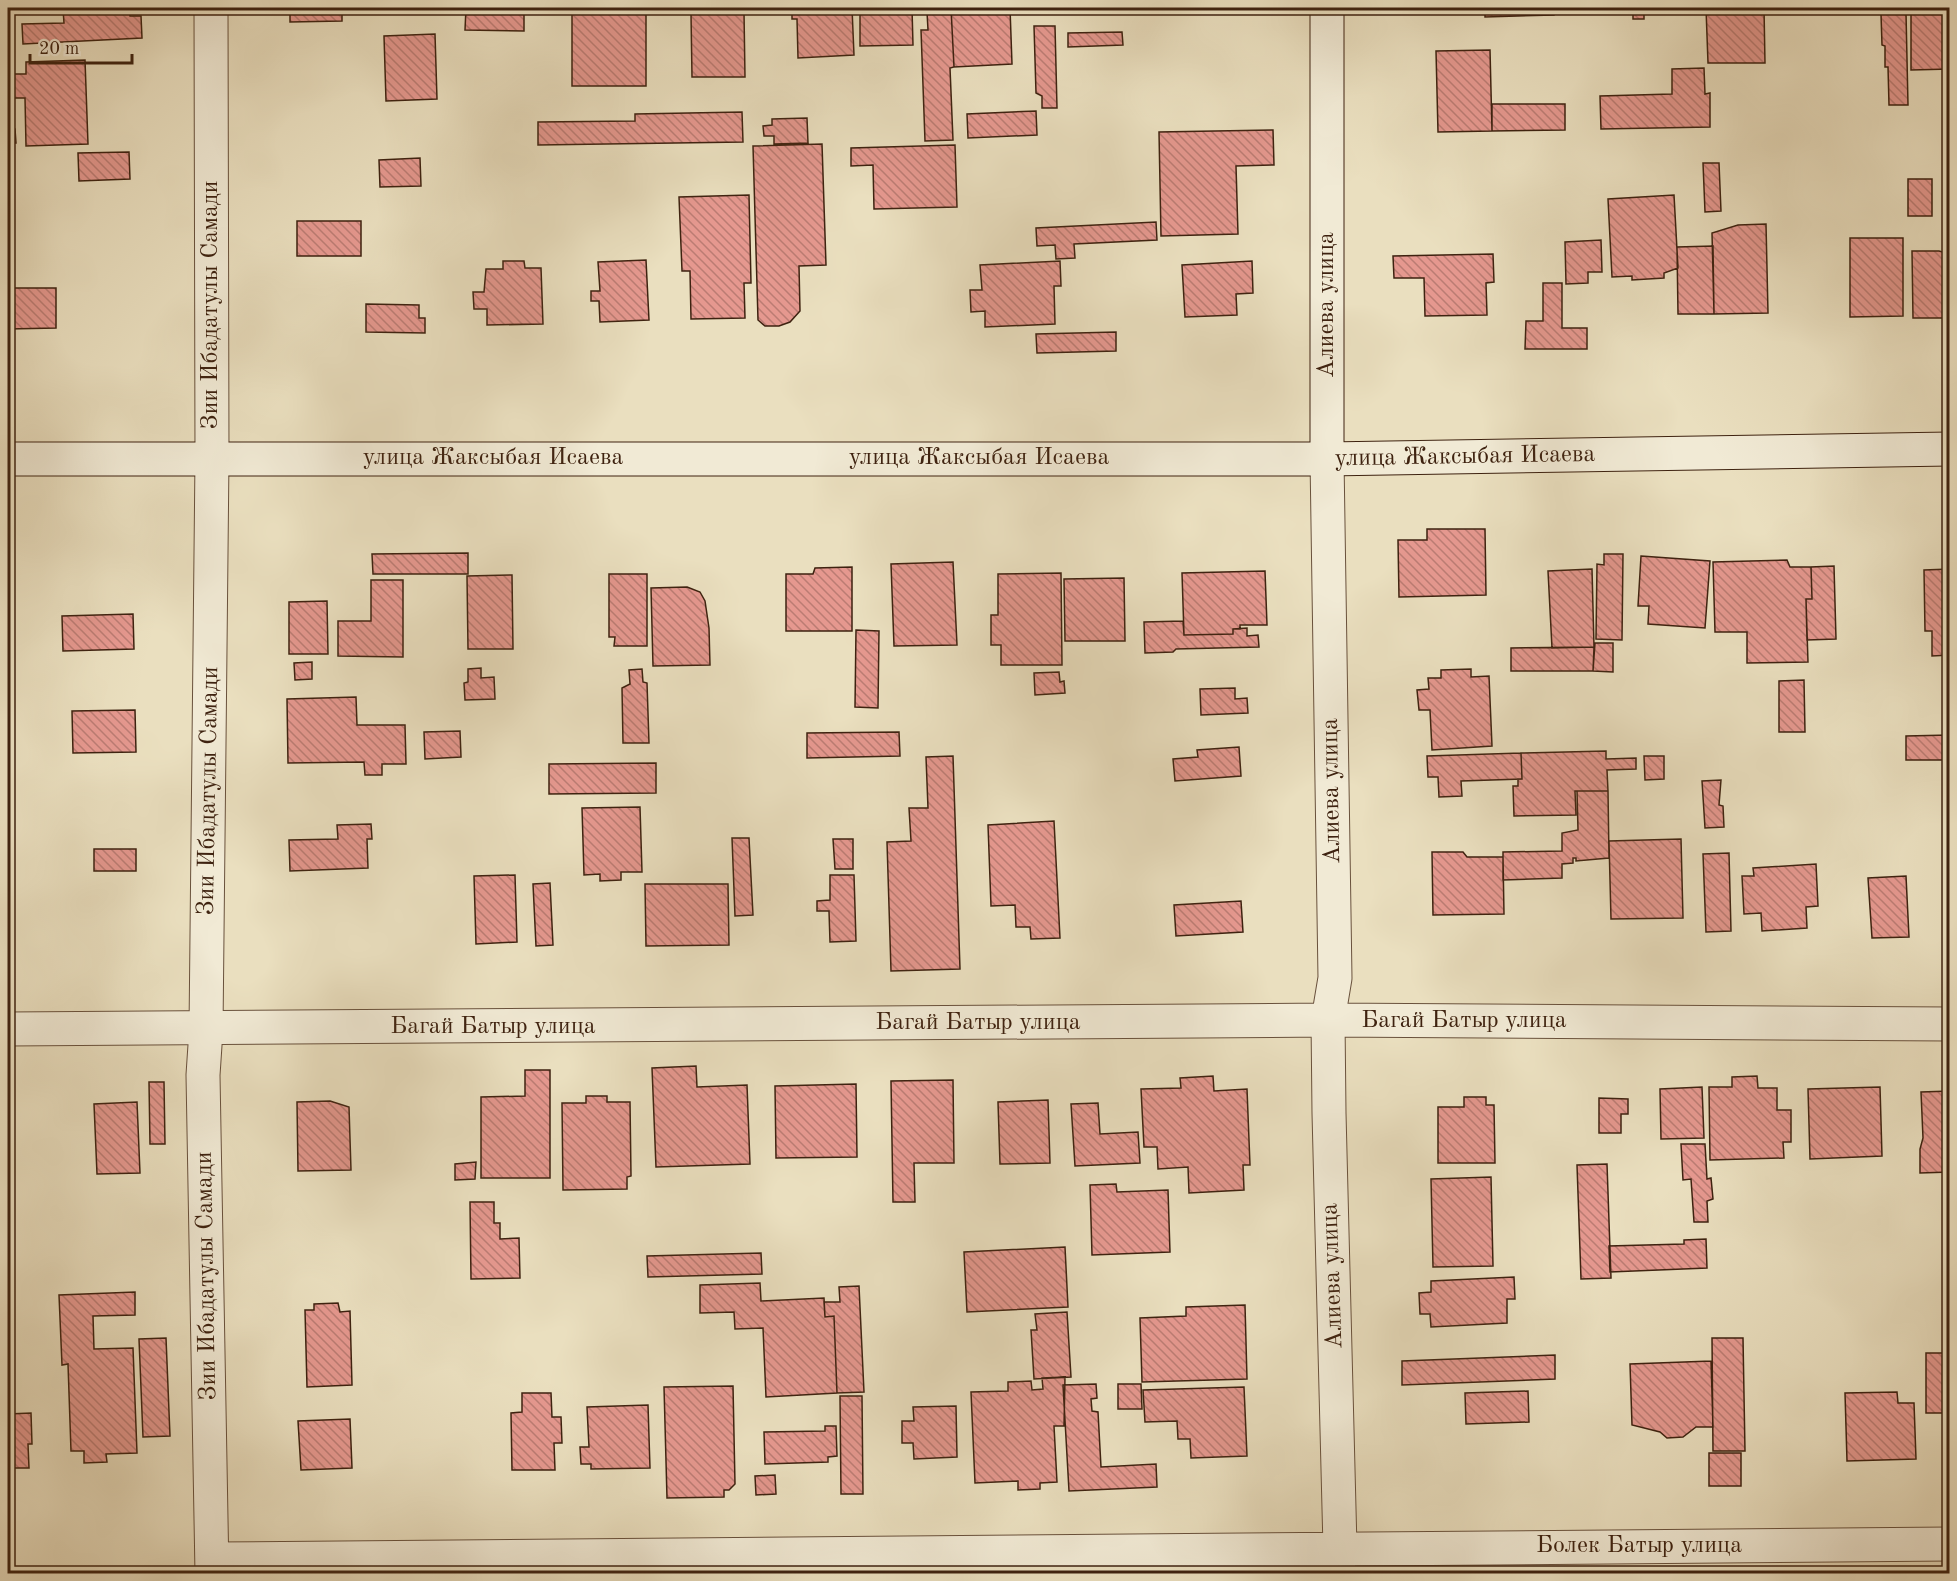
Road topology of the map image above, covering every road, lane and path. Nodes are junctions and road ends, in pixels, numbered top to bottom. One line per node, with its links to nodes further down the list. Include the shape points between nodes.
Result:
1 (211, 8): 4 (street, Зии Ибадатулы Самади)
2 (1327, 8): 6 (street, Алиева улица)
3 (1950, 449): 6 (street, улица Жаксыбая Исаева)
4 (212, 458): 5 (street, улица Жаксыбая Исаева); 6 (street, улица Жаксыбая Исаева); 10 (street, Зии Ибадатулы Самади)
5 (8, 459)
6 (1327, 459): 7 (street, Алиева улица, via 1335,978)
7 (1328, 1020): 8 (street, Багай Батыр улица); 10 (street, Багай Батыр улица); 12 (street, Алиева улица)
8 (1950, 1024)
9 (8, 1029): 10 (street, Багай Батыр улица)
10 (206, 1030): 13 (street, Зии Ибадатулы Самади, via 203,1074)
11 (1950, 1544): 12 (street, Болек Батыр улица)
12 (1339, 1561): 13 (street, Болек Батыр улица)
13 (212, 1566)

